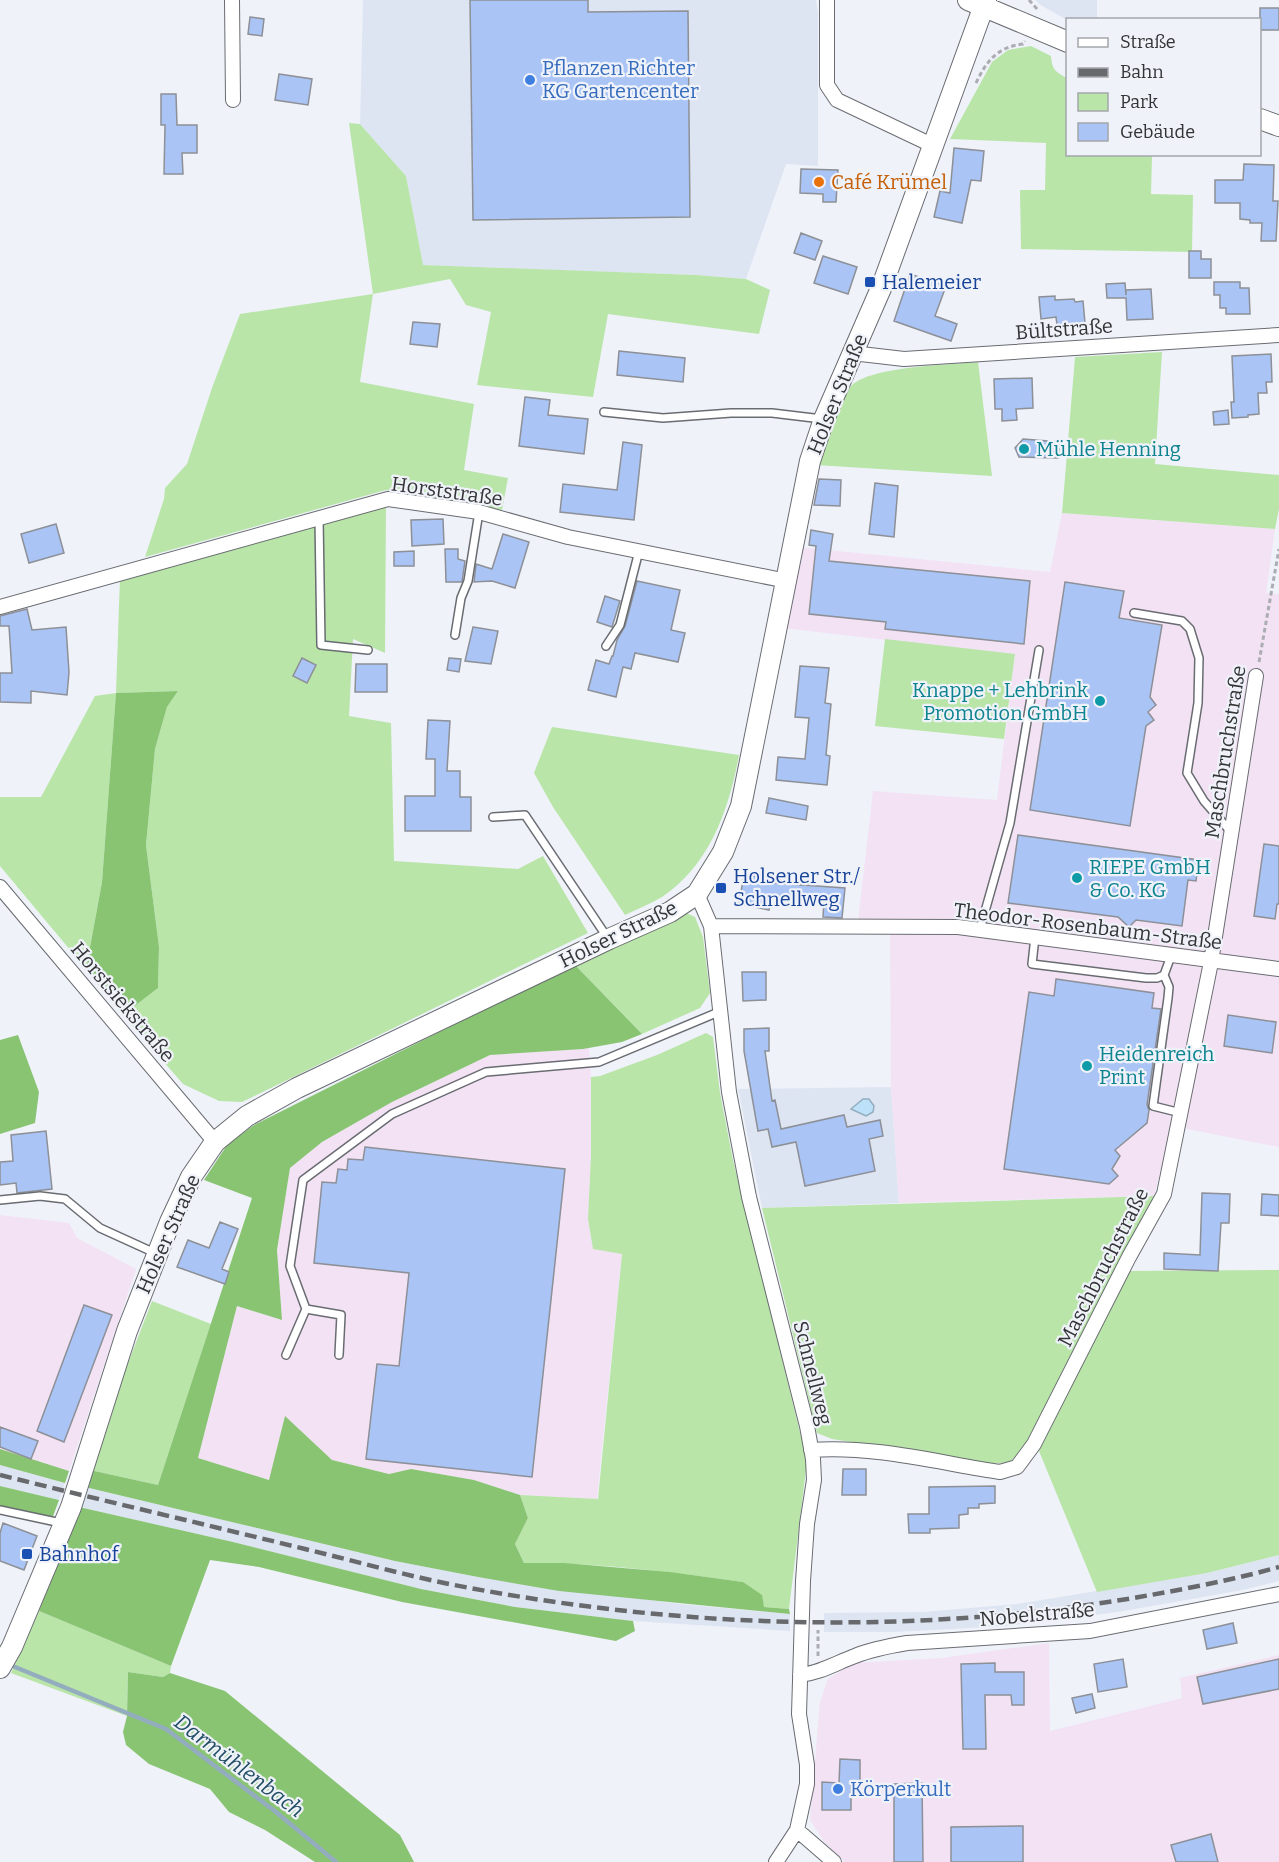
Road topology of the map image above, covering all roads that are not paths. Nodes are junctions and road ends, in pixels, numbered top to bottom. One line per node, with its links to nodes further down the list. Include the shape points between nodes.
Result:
1 (232, 0): 5 (street)
2 (827, 0): 8 (street, via 827,85 837,100)
3 (979, 2): 4 (main road); 8 (main road, Holser Straße)
4 (1066, 41)
5 (233, 100)
6 (1261, 119): 7 (main road)
7 (1279, 126)
8 (934, 146): 10 (main road, Holser Straße, via 882,286)
9 (1279, 335): 10 (street, Bültstraße, via 904,359)
10 (852, 353): 12 (main road, Holser Straße)
11 (604, 412): 12 (lane, via 663,418 772,413)
12 (824, 419): 16 (main road, Holser Straße, via 810,461)
13 (479, 512): 14 (street, Horststraße, via 388,499); 15 (street, Horststraße, via 568,537); 19 (lane)
14 (319, 518): 17 (street, Horststraße); 21 (lane, via 321,645)
15 (639, 551): 16 (street, Horststraße); 20 (lane, via 620,625)
16 (787, 581): 27 (main road, Holser Straße, via 741,806 723,852)
17 (0, 607)
18 (1134, 613): 25 (lane, via 1182,621 1190,629 1199,658 1198,703 1187,773 1203,801)
19 (455, 635)
20 (606, 646)
21 (368, 650)
22 (1039, 651): 29 (lane, via 1010,823)
23 (1256, 676): 25 (street, Maschbruchstraße)
24 (493, 817): 31 (lane, via 525,815)
25 (1232, 833): 33 (street, Maschbruchstraße)
26 (0, 887): 38 (street, Horstsiekstraße)
27 (697, 894): 28 (street, Schnellweg); 31 (main road, Holser Straße, via 670,912)
28 (711, 926): 29 (street, Theodor-Rosenbaum-Straße); 36 (street, Schnellweg)
29 (980, 929): 30 (street, Theodor-Rosenbaum-Straße)
30 (1035, 937): 32 (street, Theodor-Rosenbaum-Straße); 35 (lane, via 1032,964 1146,978)
31 (609, 939): 38 (main road, Holser Straße, via 297,1088 247,1116)
32 (1171, 956): 33 (street, Theodor-Rosenbaum-Straße); 35 (lane)
33 (1210, 962): 34 (street, Theodor-Rosenbaum-Straße); 37 (street, Maschbruchstraße)
34 (1279, 969)
35 (1164, 975): 37 (lane, via 1168,998 1153,1107)
36 (721, 1011): 41 (lane, via 599,1062 486,1072 392,1114 303,1180 290,1266); 44 (street, Schnellweg, via 729,1092 749,1197)
37 (1181, 1113): 44 (street, Maschbruchstraße, via 1164,1194 1034,1444 1017,1467 1000,1472 867,1451)
38 (215, 1142): 40 (main road, Holser Straße, via 191,1178)
39 (0, 1200): 40 (lane, via 40,1196 65,1199 100,1228)
40 (157, 1254): 46 (main road, Holser Straße)
41 (306, 1309): 42 (lane); 43 (lane, via 341,1315)
42 (286, 1355)
43 (339, 1355)
44 (811, 1450): 49 (street, Schnellweg, via 814,1480 804,1555)
45 (0, 1510): 46 (lane)
46 (64, 1524): 48 (main road, Holser Straße)
47 (1279, 1594): 49 (street, Nobelstraße, via 1090,1631 886,1646 822,1671)
48 (0, 1668)
49 (800, 1675): 50 (street, Schnellweg, via 799,1714 807,1784)
50 (797, 1830): 51 (street, Schnellweg); 52 (street)
51 (776, 1862)
52 (834, 1862)

